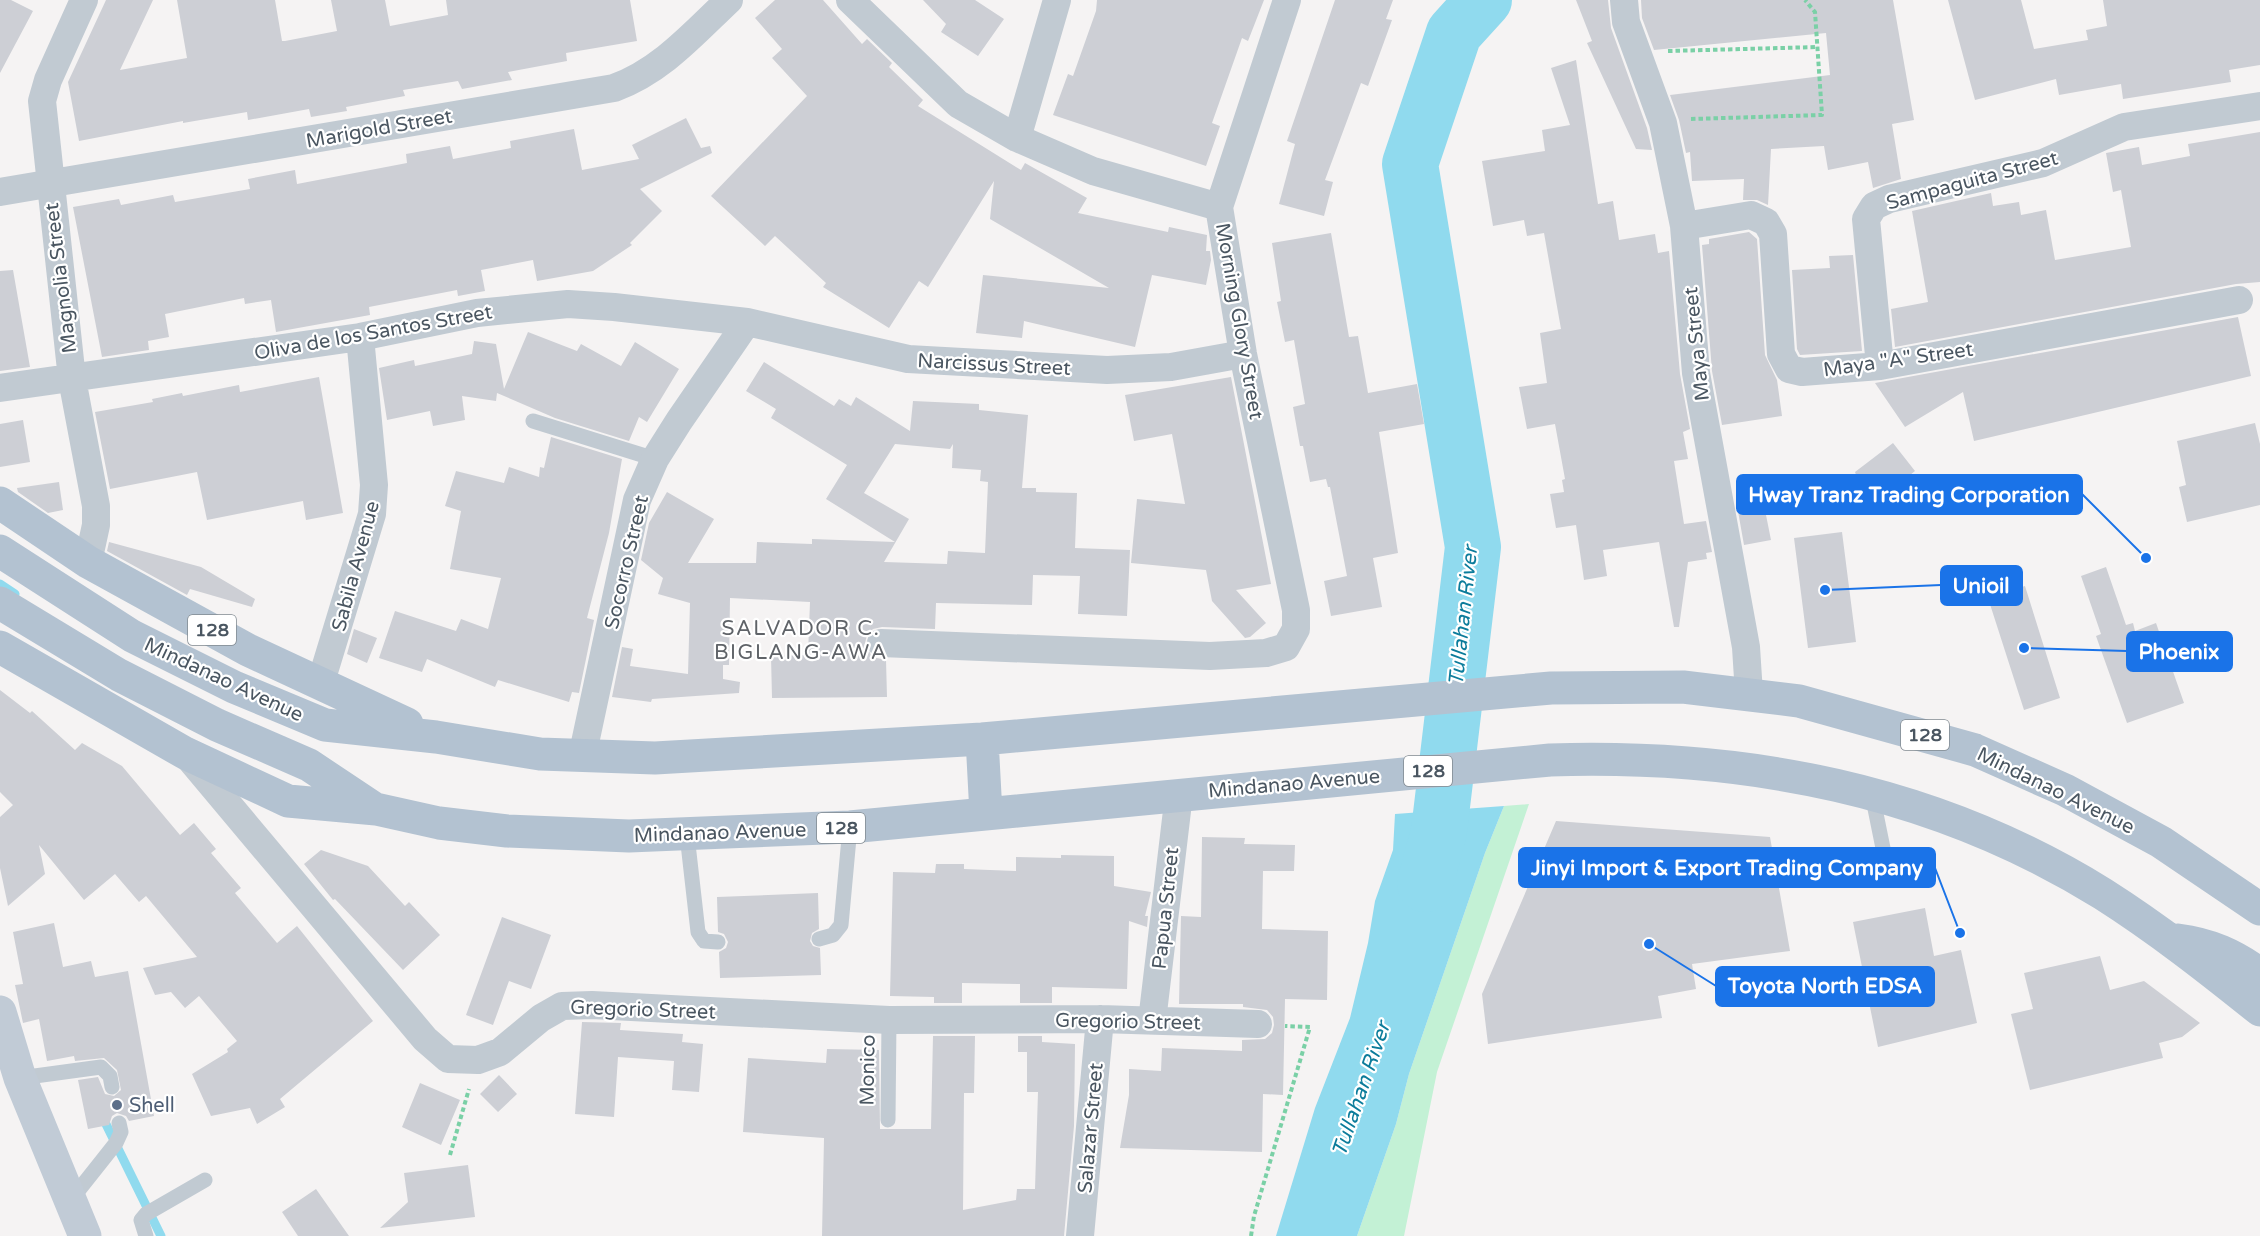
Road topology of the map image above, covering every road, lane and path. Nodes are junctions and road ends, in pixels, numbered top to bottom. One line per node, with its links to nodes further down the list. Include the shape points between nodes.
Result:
1 (84, 0): 13 (street, Magnolia Street, via 42,101)
2 (729, 0): 13 (street, Marigold Street, via 657,67 614,88)
3 (850, 0): 12 (street, via 958,104)
4 (1056, 0): 12 (street)
5 (1287, 0): 15 (street, Morning Glory Street)
6 (1624, 0): 9 (street, Maya Street, via 1626,22)
7 (1805, 0): 8 (path, via 1815,12)
8 (1818, 47): 9 (path); 11 (path, via 1822,115 1702,117)
9 (1638, 52): 11 (street, Maya Street)
10 (2260, 106): 21 (street, Sampaguita Street, via 2124,127 2043,163 1889,199 1874,206 1866,219)
11 (1663, 123): 16 (street, Maya Street)
12 (1017, 138): 15 (street, via 1093,171)
13 (49, 184): 14 (street, Marigold Street); 22 (street, Magnolia Street)
14 (0, 192)
15 (1220, 207): 20 (street, Morning Glory Street)
16 (1684, 226): 21 (street, Maya "A" Street, via 1751,215 1766,222 1773,234 1781,354 1789,369 1802,372); 33 (street, Maya Street, via 1696,373 1746,647)
17 (2239, 300): 21 (street, Maya "A" Street)
18 (747, 322): 19 (street, Oliva de los Santos Street, via 568,304 477,313); 20 (street, Narcissus Street, via 908,359 1118,370 1171,367); 25 (street, Socorro Street)
19 (360, 337): 22 (street, Oliva de los Santos Street); 32 (street, Sabila Avenue, via 374,485 372,514)
20 (1243, 354): 30 (street, Morning Glory Street, via 1296,610 1296,629 1286,647 1266,654 1220,656)
21 (1880, 366)
22 (72, 379): 23 (street, Oliva de los Santos Street); 28 (street, Magnolia Street, via 96,506)
23 (0, 388)
24 (533, 421): 25 (lane)
25 (655, 459): 37 (street, Socorro Street, via 637,500 628,536)
26 (0, 503): 28 (main road, Mindanao Avenue / 128)
27 (0, 551): 34 (main road, Mindanao Avenue / 128, via 132,636 234,687 326,725)
28 (88, 562): 32 (main road, Mindanao Avenue / 128)
29 (0, 603): 40 (main road, Mindanao Avenue / 128, via 119,675 217,725 309,765)
30 (881, 643)
31 (0, 647): 36 (main road, Mindanao Avenue / 128)
32 (320, 685): 34 (main road, Mindanao Avenue / 128)
33 (1749, 694): 35 (main road, Mindanao Avenue / 128, via 1683,687 1551,688); 45 (main road, Mindanao Avenue / 128, via 1864,717 1975,750 2066,790 2161,842)
34 (436, 737): 37 (main road, Mindanao Avenue / 128)
35 (982, 739): 37 (main road, Mindanao Avenue / 128, via 655,758); 41 (main road)
36 (185, 753): 40 (main road, Mindanao Avenue / 128, via 288,801); 56 (street, Gregorio Street, via 425,1039 448,1059)
37 (582, 757)
38 (1179, 794): 39 (main road, Mindanao Avenue / 128, via 1550,760 1626,758 1702,762 1792,775); 41 (main road, Mindanao Avenue / 128); 54 (street, Papua Street)
39 (1872, 794): 44 (lane); 47 (main road, Mindanao Avenue / 128, via 1952,821 2028,854 2101,893)
40 (376, 809): 43 (main road, Mindanao Avenue / 128, via 439,823 507,831)
41 (986, 814): 42 (main road, Mindanao Avenue / 128)
42 (850, 827): 43 (main road, Mindanao Avenue / 128); 46 (lane, via 841,926 833,935)
43 (687, 835): 48 (lane, via 698,932 704,941)
44 (1885, 858)
45 (2260, 909)
46 (819, 939)
47 (2171, 939): 49 (main road, via 2210,945); 50 (main road, Mindanao Avenue / 128)
48 (718, 942)
49 (2260, 974)
50 (2260, 1010)
51 (0, 1012): 57 (main road)
52 (1100, 1019): 53 (street, Gregorio Street); 54 (street, Gregorio Street); 66 (street, Salazar Street)
53 (889, 1020): 56 (street, Gregorio Street, via 562,1006 500,1052); 59 (lane, Monico)
54 (1152, 1021): 55 (street, Gregorio Street)
55 (1258, 1024): 67 (path, via 1310,1027)
56 (478, 1060): 61 (path)
57 (20, 1078): 58 (lane, via 101,1067 110,1076); 63 (main road)
58 (112, 1087)
59 (888, 1120)
60 (119, 1123): 63 (lane, via 121,1132 116,1143)
61 (450, 1155)
62 (205, 1180): 65 (lane, via 146,1214 141,1220)
63 (70, 1201): 64 (main road)
64 (85, 1236)
65 (146, 1236)
66 (1080, 1236)
67 (1251, 1236)

